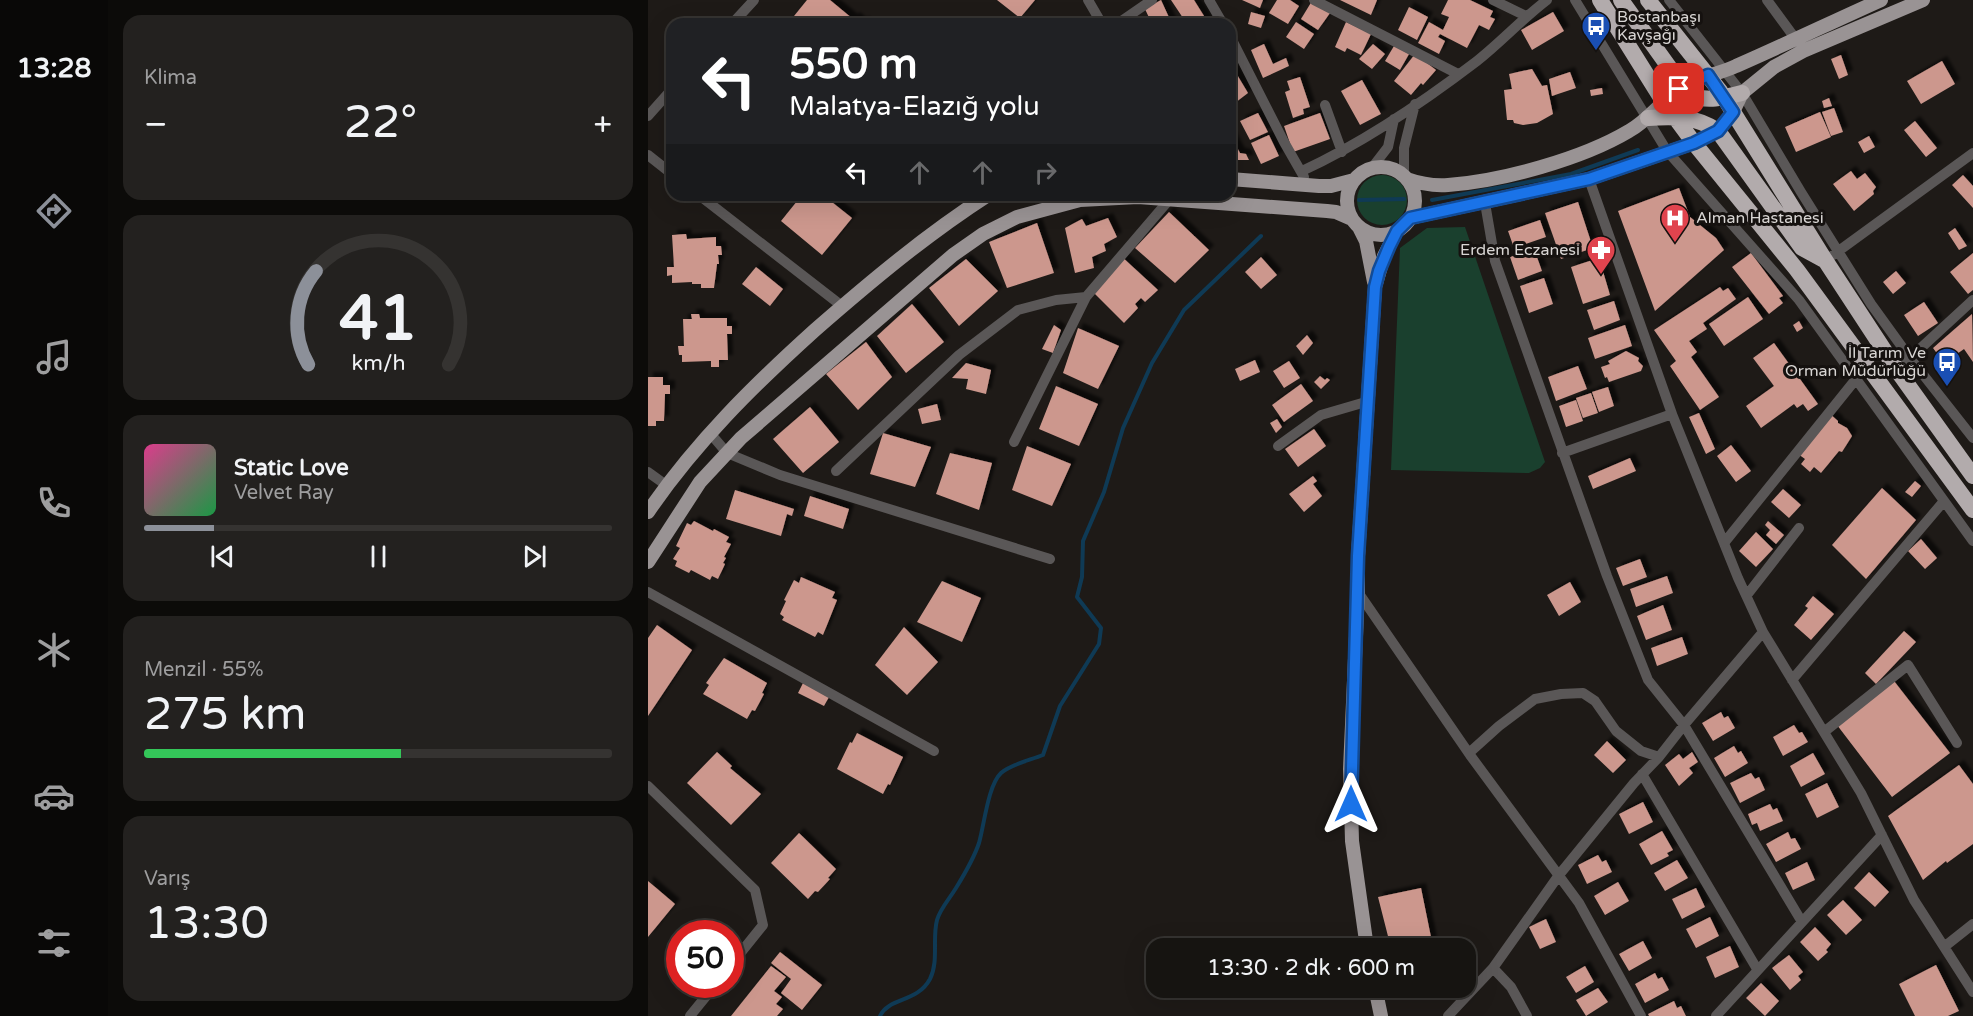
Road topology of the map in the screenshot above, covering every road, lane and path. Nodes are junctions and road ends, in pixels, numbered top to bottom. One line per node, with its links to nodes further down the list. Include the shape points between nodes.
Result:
1 (754, 0): 17 (street)
2 (1088, 0): 18 (street)
3 (1152, 0): 19 (street)
4 (1209, 0): 20 (street)
5 (1314, 0): 25 (street)
6 (1493, 0): 16 (street)
7 (1546, 0): 16 (street)
8 (1575, 0): 35 (street)
9 (1600, 0): 29 (highway)
10 (1621, 0): 26 (highway)
11 (1648, 0): 24 (highway)
12 (1669, 0): 24 (street)
13 (1767, 0): 21 (street)
14 (1881, 0): 21 (main road)
15 (1923, 0): 23 (main road)
16 (1526, 16): 25 (street)
17 (738, 18)
18 (1098, 18)
19 (1126, 18)
20 (1220, 18)
21 (1796, 38): 23 (street); 24 (main road)
22 (1236, 48): 45 (street)
23 (1803, 51): 27 (main road, via 1774,67)
24 (1710, 70): 26 (highway); 27 (street); 32 (highway)
25 (1458, 74): 30 (street)
26 (1680, 83): 29 (main road); 32 (highway, via 1697,98)
27 (1742, 93): 32 (highway); 60 (street)
28 (666, 96): 33 (street)
29 (1663, 101): 34 (highway); 35 (main road)
30 (1415, 104): 36 (street); 46 (street, via 1404,148)
31 (1325, 105): 40 (street)
32 (1729, 105): 37 (main road); 60 (highway)
33 (648, 116)
34 (1675, 117): 35 (highway); 37 (highway, via 1705,122); 38 (highway)
35 (1648, 118): 39 (street); 46 (main road, via 1576,156 1526,170 1447,185 1421,184)
36 (1394, 119): 40 (street); 43 (street, via 1388,147)
37 (1720, 134): 38 (highway); 60 (highway, via 1802,248)
38 (1697, 147): 39 (main road); 81 (highway, via 1797,270)
39 (1667, 151): 48 (main road); 67 (street, via 1799,300)
40 (1342, 152): 45 (street)
41 (1973, 153): 60 (street)
42 (648, 155): 44 (street)
43 (1371, 168): 46 (main road, via 1388,168); 49 (main road)
44 (666, 169)
45 (1302, 171): 50 (street)
46 (1406, 178): 57 (main road, via 1415,200)
47 (1236, 179): 50 (main road)
48 (1589, 179): 56 (main road); 69 (street)
49 (1354, 180): 50 (main road, via 1331,186); 58 (main road, via 1347,199)
50 (1308, 185)
51 (707, 201): 64 (street)
52 (979, 201): 64 (main road)
53 (1076, 201): 74 (main road, via 1017,217 953,255)
54 (1169, 201): 62 (street)
55 (1184, 201): 58 (main road, via 1336,212)
56 (1485, 203): 57 (main road); 75 (street, via 1495,261)
57 (1410, 218): 59 (main road)
58 (1355, 223): 59 (main road, via 1377,235); 61 (main road, via 1366,241)
59 (1397, 231): 61 (main road)
60 (1832, 256): 65 (street); 66 (highway)
61 (1375, 287): 68 (main road)
62 (1086, 297): 72 (street); 76 (street, via 1018,310 959,356)
63 (1973, 300): 65 (street)
64 (842, 306): 70 (main road, via 764,376)
65 (1910, 358): 66 (street); 71 (street)
66 (1897, 370): 78 (highway)
67 (1856, 379): 80 (street); 85 (street)
68 (1369, 401): 73 (street, via 1321,415); 89 (main road)
69 (1672, 414): 75 (street); 85 (street)
70 (710, 433): 74 (street); 79 (main road)
71 (1973, 438)
72 (1014, 442)
73 (1278, 446)
74 (726, 453): 86 (street, via 780,475); 87 (main road, via 700,482)
75 (1562, 453): 93 (street, via 1648,680)
76 (836, 471)
77 (648, 472): 79 (street)
78 (1971, 472)
79 (666, 485): 82 (main road)
80 (1944, 501): 84 (street); 92 (street)
81 (1973, 510)
82 (648, 512)
83 (1799, 528): 90 (street)
84 (1973, 541)
85 (1724, 543): 90 (street)
86 (1050, 559)
87 (648, 562)
88 (648, 592): 96 (street)
89 (1358, 592): 97 (street); 105 (main road, via 1350,769 1352,841)
90 (1747, 595): 91 (street)
91 (1763, 632): 92 (street); 93 (street)
92 (1792, 680): 94 (street)
93 (1684, 725): 98 (street); 103 (street)
94 (1824, 732): 95 (street, via 1908,665); 101 (street)
95 (1956, 743)
96 (934, 751)
97 (1469, 753): 98 (street, via 1535,699 1583,693 1595,701 1616,731 1641,750); 102 (street)
98 (1659, 757): 99 (street)
99 (1642, 774): 102 (street); 109 (street)
100 (648, 786): 107 (street, via 755,890 763,925)
101 (1882, 835): 103 (street); 106 (street, via 1914,900)
102 (1559, 875): 108 (street); 117 (street, via 1580,903)
103 (1802, 922): 109 (street)
104 (1973, 924): 106 (street)
105 (1366, 938)
106 (1944, 947): 110 (street)
107 (744, 949)
108 (1493, 968): 115 (street); 116 (street, via 1511,987)
109 (1757, 969): 118 (street)
110 (1973, 992)
111 (705, 998): 113 (street)
112 (1377, 998): 114 (main road)
113 (690, 1016)
114 (1381, 1016)
115 (1448, 1016)
116 (1527, 1016)
117 (1641, 1016)
118 (1716, 1016)

